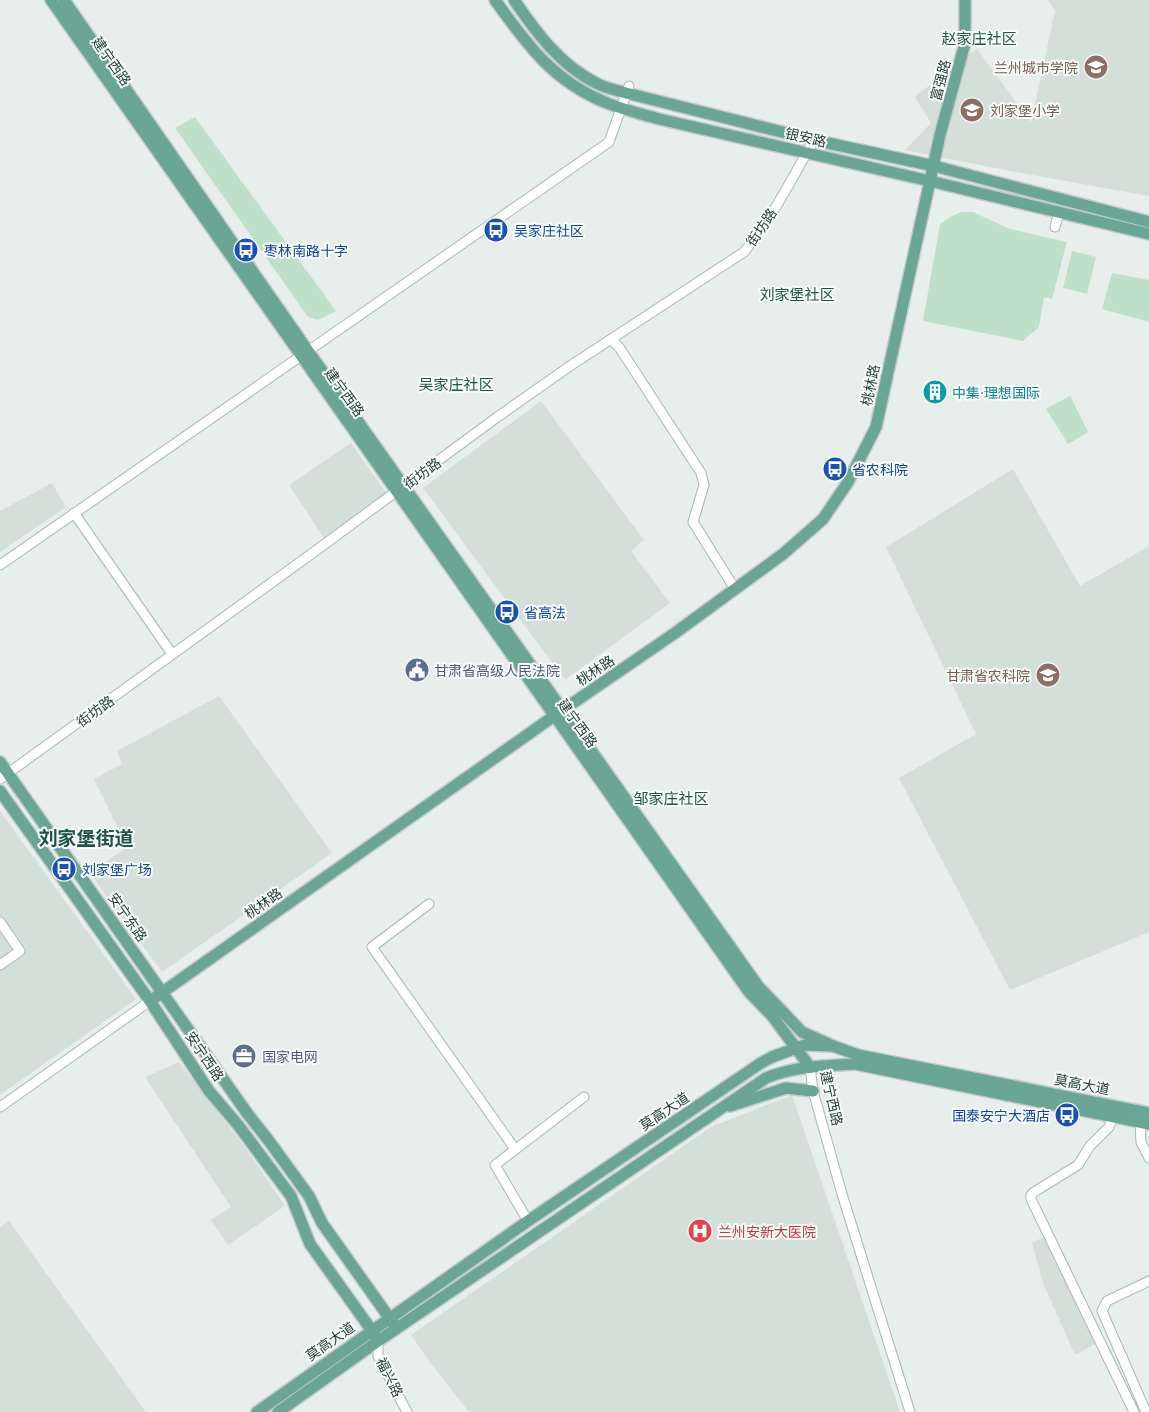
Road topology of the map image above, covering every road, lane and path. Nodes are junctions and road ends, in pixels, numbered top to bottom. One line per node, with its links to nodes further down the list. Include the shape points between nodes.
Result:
1 (51, 0): 17 (main road, 建宁西路)
2 (64, 0): 17 (main road, 建宁西路)
3 (495, 0): 7 (main road, 银安路, via 534,52 554,72 574,87)
4 (514, 0): 6 (main road, 银安路, via 540,38 568,65 596,83)
5 (965, 0): 10 (main road, 富强路, via 965,43)
6 (627, 90): 7 (street); 8 (main road, 银安路)
7 (622, 108): 9 (main road, 银安路); 17 (street, via 609,142)
8 (814, 140): 9 (street, 街坊路); 10 (main road, 银安路)
9 (806, 153): 11 (main road, 银安路); 16 (street, 街坊路, via 744,252)
10 (934, 166): 11 (main road, 桃林路); 13 (main road, 银安路)
11 (930, 181): 12 (main road, 银安路); 21 (main road, 桃林路, via 876,427 848,482 823,519)
12 (1059, 212): 14 (street); 15 (main road, 银安路)
13 (1149, 222)
14 (1055, 227)
15 (1149, 234)
16 (611, 340): 18 (street, 街坊路); 21 (street, via 619,347 701,473 704,485 693,522)
17 (304, 353): 18 (main road, 建宁西路); 19 (street)
18 (400, 489): 22 (street, 街坊路); 23 (main road, 建宁西路)
19 (74, 513): 20 (street); 22 (street)
20 (0, 565)
21 (735, 589): 23 (main road, 桃林路)
22 (172, 654): 25 (street, 街坊路)
23 (558, 713): 30 (main road, 桃林路); 32 (main road, 建宁西路, via 758,986); 34 (main road, 建宁西路, via 749,992)
24 (0, 762): 25 (main road, 安宁东路)
25 (4, 776): 30 (main road, 安宁东路)
26 (1, 793): 31 (main road, 安宁西路)
27 (429, 904): 43 (street, via 372,947)
28 (0, 922): 29 (street, via 20,950)
29 (0, 965)
30 (163, 992): 31 (main road, 桃林路); 47 (main road, 安宁西路, via 309,1196 322,1223)
31 (150, 1001): 38 (street, 桃林路); 49 (main road, 安宁西路, via 209,1091 291,1196 310,1244)
32 (802, 1032): 33 (main road, 建宁西路); 34 (main road)
33 (832, 1046): 34 (main road, 莫高大道); 40 (main road, 莫高大道, via 858,1055)
34 (801, 1047): 35 (main road); 45 (main road, 莫高大道, via 761,1063)
35 (810, 1067): 36 (street, 建宁西路); 39 (main road, 莫高大道, via 779,1072); 41 (main road, 莫高大道, via 855,1064)
36 (813, 1091): 39 (main road, via 786,1088); 54 (street, 建宁西路)
37 (584, 1097): 43 (street)
38 (0, 1107)
39 (721, 1108): 48 (main road, 莫高大道)
40 (1149, 1113)
41 (1113, 1116): 42 (main road, 莫高大道); 55 (street, via 1078,1165 1034,1192 1031,1199)
42 (1145, 1123): 44 (street, via 1142,1142)
43 (515, 1149): 45 (street, via 495,1165)
44 (1149, 1158)
45 (528, 1221): 47 (main road, 莫高大道)
46 (1149, 1281): 56 (street, via 1107,1301 1102,1311)
47 (389, 1318): 48 (main road, 安宁西路); 49 (main road, 莫高大道)
48 (397, 1328): 50 (main road, 莫高大道)
49 (372, 1331): 50 (main road, 安宁西路); 51 (main road, 莫高大道)
50 (378, 1341): 52 (main road, 莫高大道); 53 (street, 福兴路, via 378,1356)
51 (257, 1412)
52 (278, 1412)
53 (407, 1412)
54 (910, 1412)
55 (1134, 1412)
56 (1146, 1412)

